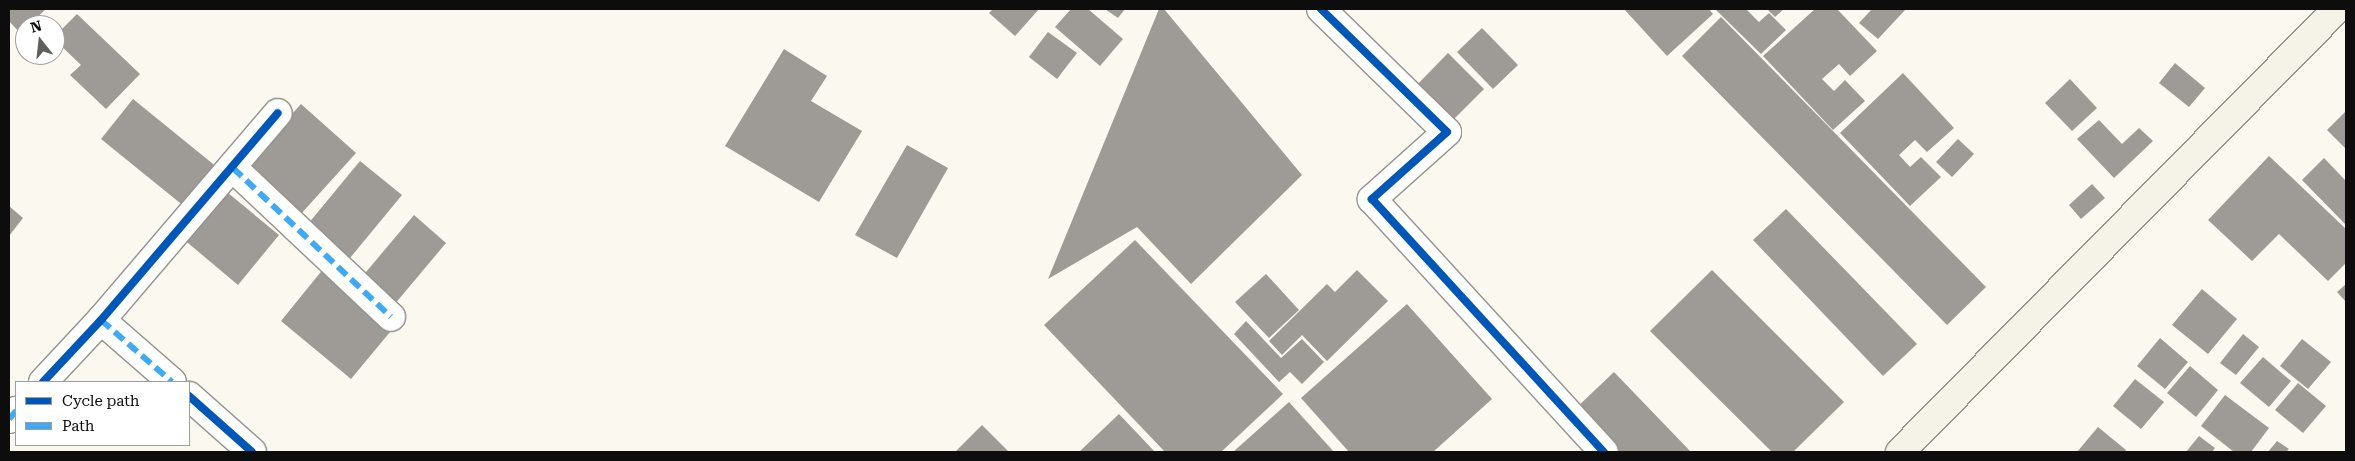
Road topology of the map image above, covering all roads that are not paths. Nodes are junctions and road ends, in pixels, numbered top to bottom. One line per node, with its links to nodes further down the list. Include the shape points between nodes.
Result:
1 (1321, 9): 11 (street, via 1447,132 1372,199)
2 (2337, 9): 12 (main road)
3 (278, 113): 4 (street)
4 (233, 168): 5 (street); 6 (street)
5 (391, 317)
6 (101, 320): 7 (street); 8 (street)
7 (44, 381)
8 (171, 381)
9 (190, 397): 10 (street)
10 (252, 452)
11 (1604, 452)
12 (1900, 452)

